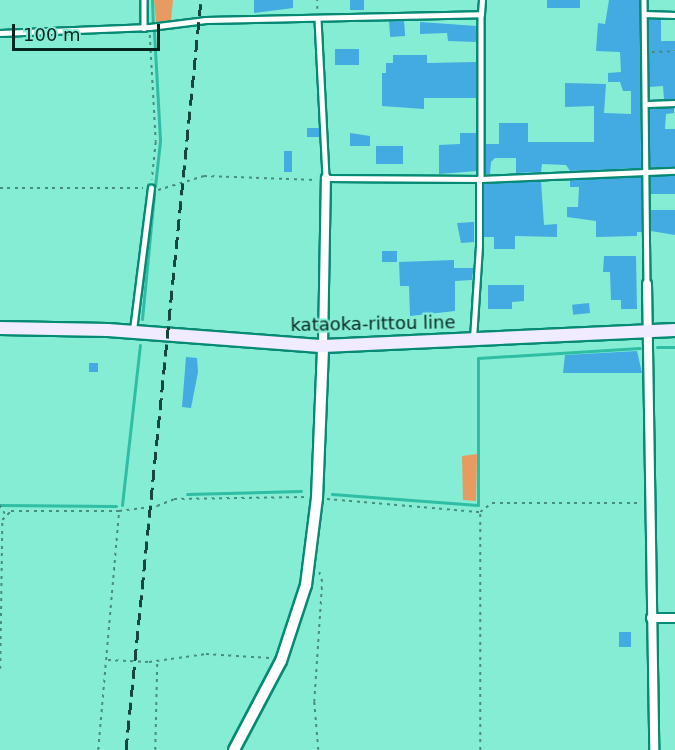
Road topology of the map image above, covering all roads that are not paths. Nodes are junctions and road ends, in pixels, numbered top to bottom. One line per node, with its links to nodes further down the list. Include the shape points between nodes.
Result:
1 (144, 0): 8 (lane)
2 (482, 0): 4 (lane)
3 (644, 0): 5 (lane)
4 (481, 14): 7 (lane); 15 (lane)
5 (644, 14): 6 (lane); 11 (lane)
6 (675, 15)
7 (318, 19): 8 (lane, via 206,20); 14 (lane)
8 (147, 28): 9 (lane)
9 (0, 33)
10 (675, 103): 11 (lane)
11 (648, 104): 13 (lane)
12 (675, 171): 13 (lane)
13 (643, 172): 15 (lane); 17 (lane)
14 (326, 178): 15 (lane); 23 (street)
15 (480, 179): 22 (lane)
16 (152, 188): 21 (lane, via 140,305)
17 (647, 284): 19 (street)
18 (0, 328): 21 (main road, kataoka-rittou line)
19 (648, 330): 20 (main road, kataoka-rittou line); 22 (main road, kataoka-rittou line); 24 (street)
20 (675, 330)
21 (133, 333): 23 (main road, kataoka-rittou line)
22 (472, 339): 23 (main road, kataoka-rittou line)
23 (323, 346): 26 (street, via 317,498 306,585 281,661)
24 (651, 618): 25 (street); 27 (street)
25 (675, 618)
26 (234, 750)
27 (654, 750)

